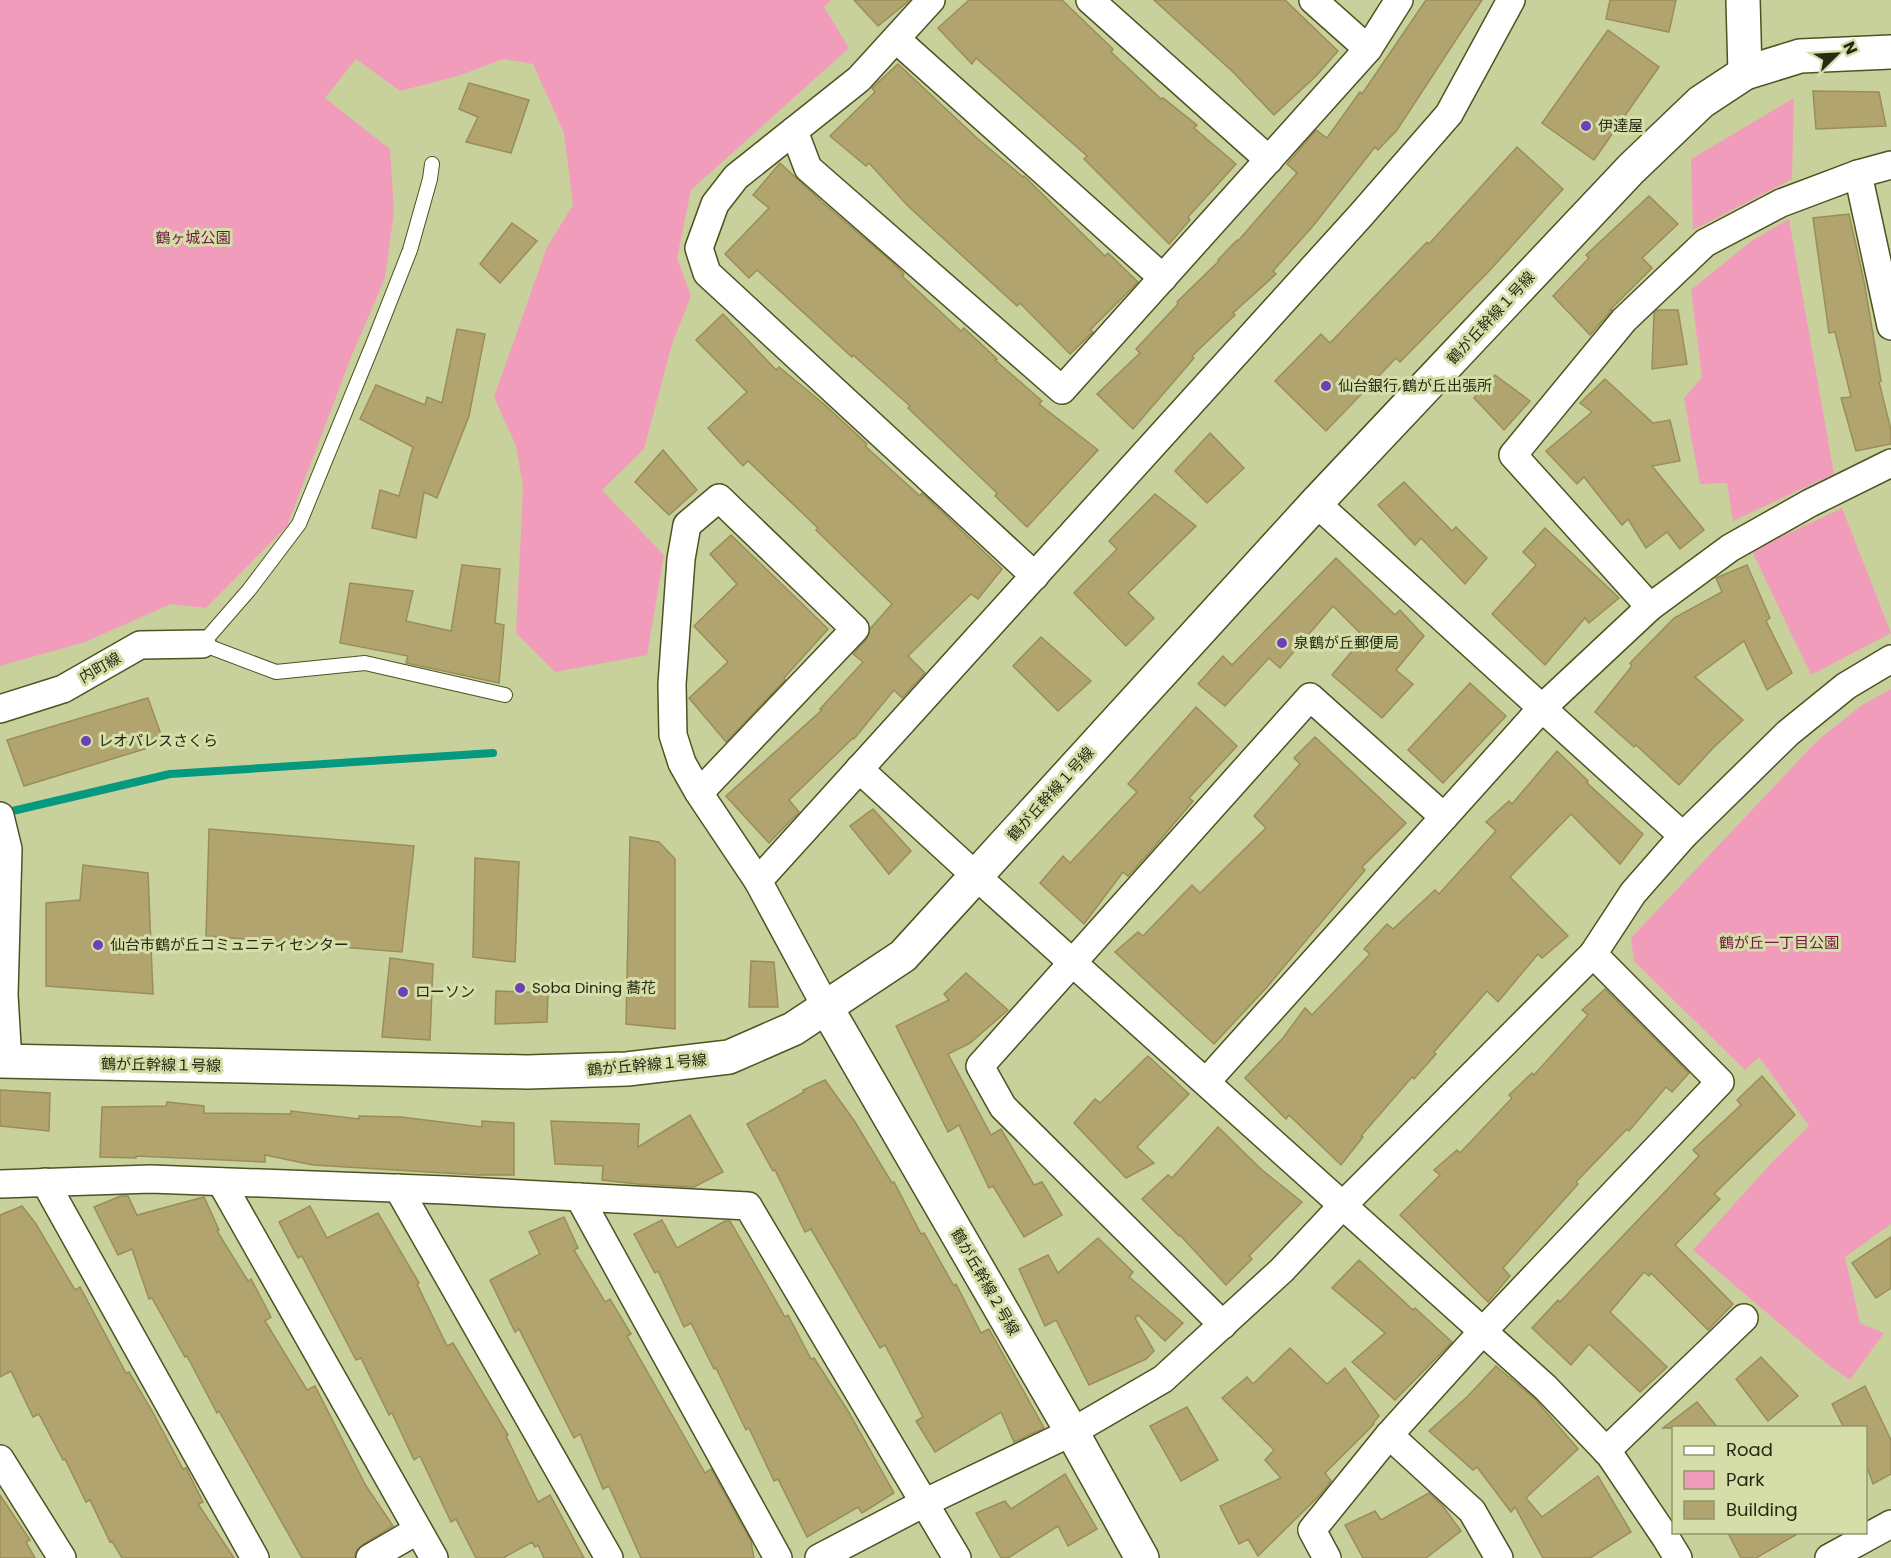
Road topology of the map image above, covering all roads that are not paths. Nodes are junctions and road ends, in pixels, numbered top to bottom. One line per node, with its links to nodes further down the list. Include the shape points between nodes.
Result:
1 (931, 0): 7 (street)
2 (1090, 0): 12 (street)
3 (1313, 0): 8 (street)
4 (1398, 0): 8 (street)
5 (1510, 0): 20 (street, via 1449,114)
6 (1743, 0): 10 (street)
7 (896, 39): 11 (street, via 859,79); 16 (street)
8 (1368, 49): 12 (street)
9 (1891, 52): 10 (street, 鶴が丘幹線１号線, via 1800,56)
10 (1745, 72): 19 (street, 鶴が丘幹線１号線, via 1701,102 1631,169)
11 (794, 130): 16 (street, via 808,168 1062,390); 20 (street, via 736,177 715,204 699,249 707,273)
12 (1269, 160): 16 (street)
13 (432, 164): 22 (lane, via 410,250 299,524)
14 (1891, 165): 15 (street)
15 (1858, 174): 17 (street); 21 (street, via 1781,203 1704,243 1624,320 1513,455)
16 (1163, 278)
17 (1890, 313)
18 (1891, 463): 21 (street, via 1730,548)
19 (1316, 503): 25 (street); 32 (street, 鶴が丘幹線１号線)
20 (1035, 576): 27 (street)
21 (1650, 607): 25 (street)
22 (202, 644): 24 (lane, via 276,672 365,663); 26 (street, 内町線, via 140,645 63,689)
23 (1891, 659): 31 (street, via 1846,686 1788,733)
24 (505, 695)
25 (1542, 708): 29 (street); 31 (street)
26 (0, 709)
27 (860, 769): 32 (street); 33 (street)
28 (699, 793): 28 (street, via 681,764 673,735 672,684 687,525 719,498 855,629); 33 (street)
29 (1444, 817): 35 (street, via 1310,697); 38 (street)
30 (3, 827): 37 (street, via 8,849)
31 (1683, 836): 34 (street, via 1633,893)
32 (976, 876): 35 (street); 36 (street, 鶴が丘幹線１号線, via 903,956)
33 (758, 881): 36 (street)
34 (1593, 954): 44 (street); 47 (street, via 1720,1082)
35 (1073, 963): 38 (street); 46 (street, via 980,1066 1003,1107)
36 (826, 1006): 37 (street, 鶴が丘幹線１号線, via 793,1029 729,1057 627,1069 527,1072); 48 (street, 鶴が丘幹線２号線)
37 (4, 1062)
38 (1206, 1082): 44 (street)
39 (45, 1182): 40 (street); 41 (street); 56 (street)
40 (221, 1182): 42 (street); 54 (street)
41 (0, 1184)
42 (398, 1188): 43 (street); 59 (street)
43 (579, 1197): 52 (street, via 748,1206); 60 (street)
44 (1343, 1205): 46 (street, via 1282,1270); 47 (street)
45 (1744, 1318): 50 (street)
46 (1223, 1324): 48 (street, via 1163,1379)
47 (1483, 1331): 49 (street); 50 (street, via 1546,1388)
48 (1072, 1432): 52 (street); 63 (street, 鶴が丘幹線２号線)
49 (1389, 1435): 64 (street, via 1312,1530); 65 (street, via 1472,1511)
50 (1606, 1451): 66 (street)
51 (0, 1459): 55 (street)
52 (926, 1502): 61 (street); 62 (street)
53 (1891, 1524): 67 (street)
54 (418, 1530): 57 (street); 58 (street)
55 (62, 1558)
56 (255, 1558)
57 (370, 1558)
58 (434, 1558)
59 (609, 1558)
60 (778, 1558)
61 (819, 1558)
62 (957, 1558)
63 (1142, 1558)
64 (1327, 1558)
65 (1499, 1558)
66 (1678, 1558)
67 (1829, 1558)

